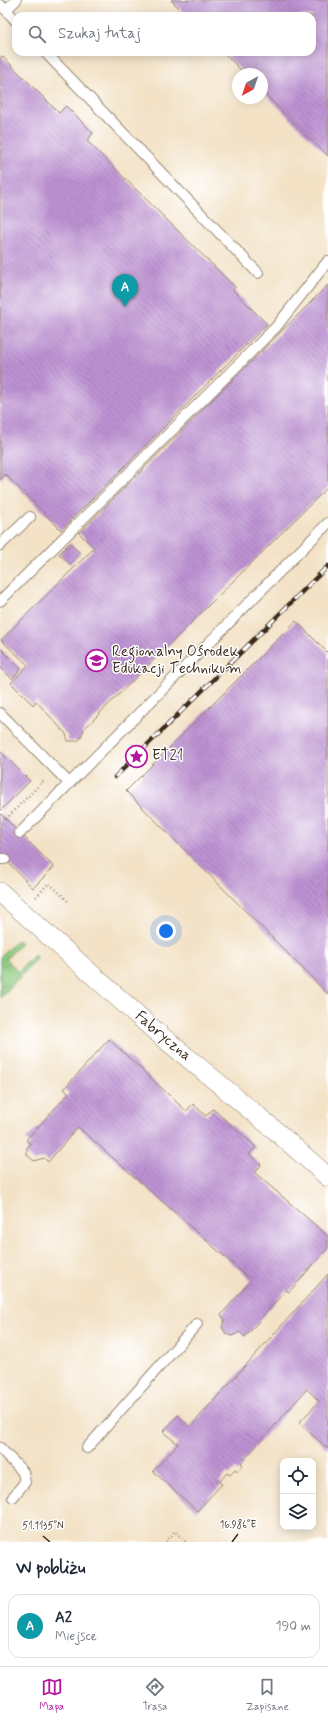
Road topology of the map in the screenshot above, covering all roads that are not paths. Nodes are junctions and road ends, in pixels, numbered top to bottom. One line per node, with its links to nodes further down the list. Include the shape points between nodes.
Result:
1 (16, 0): 2 (lane)
2 (3, 8): 3 (lane)
3 (12, 17)
4 (49, 56): 6 (lane)
5 (328, 261): 10 (lane, via 276,327)
6 (258, 273)
7 (30, 517): 9 (lane)
8 (328, 523): 12 (lane)
9 (0, 545)
10 (0, 601)
11 (0, 713): 12 (lane)
12 (69, 783): 13 (lane)
13 (20, 833)
14 (0, 892): 15 (street, Fabryczna, via 153,1029)
15 (328, 1177)
16 (197, 1324): 18 (lane)
17 (0, 1448): 19 (lane, via 23,1472 25,1482)
18 (87, 1448)
19 (13, 1497)

